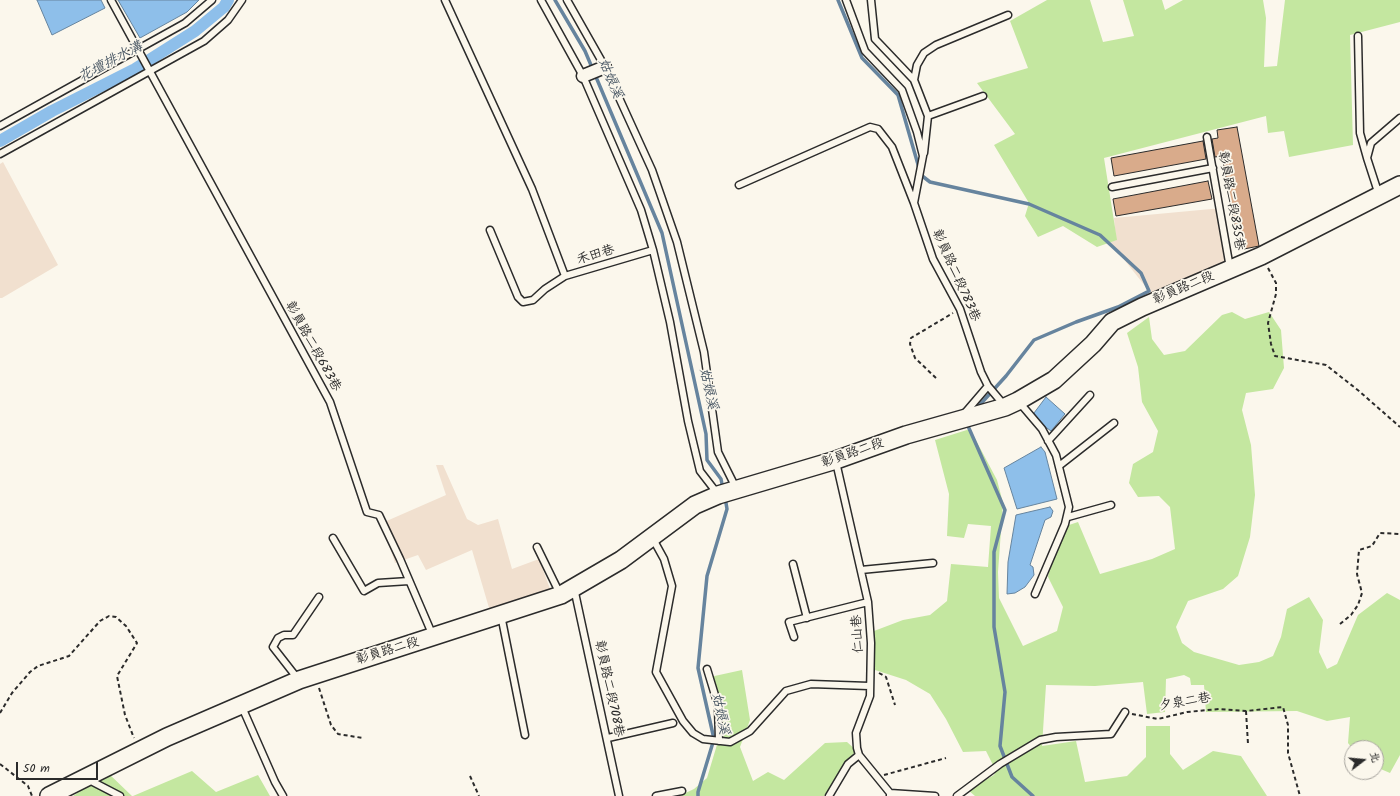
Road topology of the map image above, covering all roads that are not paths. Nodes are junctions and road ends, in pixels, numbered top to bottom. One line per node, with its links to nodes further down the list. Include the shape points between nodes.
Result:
1 (111, 0): 11 (lane)
2 (212, 0): 11 (lane, via 185,23)
3 (242, 0): 13 (lane, via 228,20 204,41)
4 (444, 0): 33 (lane, 禾田巷, via 532,189)
5 (542, 0): 14 (lane)
6 (567, 0): 12 (lane)
7 (846, 0): 22 (lane, 彰員路二段783巷, via 865,51 902,90)
8 (871, 0): 15 (lane, via 875,39)
9 (1008, 15): 15 (lane, via 924,53 917,65)
10 (1358, 36): 23 (lane, via 1360,133)
11 (137, 50): 13 (lane); 19 (lane)
12 (605, 67): 14 (street); 42 (lane, via 652,170 677,242 704,352 718,452)
13 (149, 71): 21 (lane); 52 (lane, 彰員路二段683巷, via 330,402 367,512 379,515)
14 (583, 76): 31 (lane, via 640,210)
15 (914, 80): 17 (lane)
16 (983, 96): 17 (lane)
17 (928, 116): 22 (lane)
18 (1400, 118): 23 (lane, via 1371,143)
19 (0, 126)
20 (1207, 137): 24 (lane, 彰員路二段835巷)
21 (0, 154)
22 (923, 156): 29 (lane, 彰員路二段783巷)
23 (1367, 158): 28 (lane)
24 (1213, 168): 27 (lane); 32 (lane, 彰員路二段835巷)
25 (739, 185): 29 (lane, via 870,128 878,129 892,147)
26 (1400, 185): 28 (main road, 彰員路二段)
27 (1112, 188)
28 (1379, 195): 32 (main road, 彰員路二段)
29 (914, 203): 34 (lane, 彰員路二段783巷, via 933,259 960,309)
30 (490, 230): 33 (lane, via 518,297 523,302 533,300)
31 (653, 250): 33 (lane, 禾田巷); 43 (lane, via 700,471)
32 (1231, 269): 36 (main road, 彰員路二段, via 1112,322 1093,344 1054,380)
33 (566, 276)
34 (988, 386): 36 (lane, 彰員路二段783巷); 37 (lane)
35 (1090, 395): 39 (lane)
36 (1012, 404): 37 (main road, 彰員路二段); 39 (lane, 彰員路二段783巷, via 1042,429)
37 (971, 416): 40 (main road, 彰員路二段)
38 (1114, 423): 41 (lane)
39 (1048, 441): 41 (lane, 彰員路二段783巷, via 1056,455)
40 (836, 460): 42 (main road, 彰員路二段); 51 (lane, 仁山巷)
41 (1058, 466): 45 (lane, 彰員路二段783巷, via 1069,508)
42 (736, 488): 43 (main road, 彰員路二段)
43 (718, 495): 46 (main road, 彰員路二段, via 695,505)
44 (1111, 505): 45 (lane)
45 (1068, 517): 54 (lane)
46 (652, 537): 53 (main road, 彰員路二段, via 621,560); 69 (lane, via 664,559 672,586 656,672 683,721 693,733 703,739)
47 (333, 538): 52 (lane, via 364,591 378,583)
48 (537, 547): 53 (lane, 彰員路二段708巷)
49 (933, 563): 51 (lane)
50 (793, 564): 58 (lane)
51 (861, 570): 56 (lane, 仁山巷)
52 (409, 581): 60 (lane, 彰員路二段683巷)
53 (567, 591): 57 (main road, 彰員路二段); 68 (lane, 彰員路二段708巷)
54 (1035, 594)
55 (319, 597): 62 (lane, via 293,634 278,638 273,647)
56 (868, 602): 58 (lane); 63 (lane, 仁山巷, via 871,669)
57 (501, 613): 60 (main road, 彰員路二段); 67 (lane)
58 (807, 618): 59 (lane, via 789,622)
59 (794, 637)
60 (433, 638): 62 (main road, 彰員路二段)
61 (707, 669): 69 (lane, via 718,705)
62 (299, 680): 64 (main road, 彰員路二段)
63 (869, 686): 69 (lane, via 812,684 786,691 750,731 730,742); 70 (lane, 仁山巷, via 870,696 856,733)
64 (241, 704): 71 (main road, 彰員路二段, via 139,750); 76 (lane)
65 (1125, 712): 81 (lane, via 1111,734 1040,740 1000,764)
66 (673, 722): 68 (lane)
67 (525, 735)
68 (608, 738): 77 (lane, 彰員路二段708巷)
69 (719, 741)
70 (859, 755): 73 (lane, 仁山巷); 79 (lane, via 848,764)
71 (88, 777): 74 (main road, 彰員路二段); 75 (lane)
72 (682, 791): 78 (lane)
73 (890, 795): 80 (lane)
74 (49, 796)
75 (120, 796)
76 (283, 796)
77 (619, 796)
78 (656, 796)
79 (829, 796)
80 (935, 796)
81 (957, 796)

